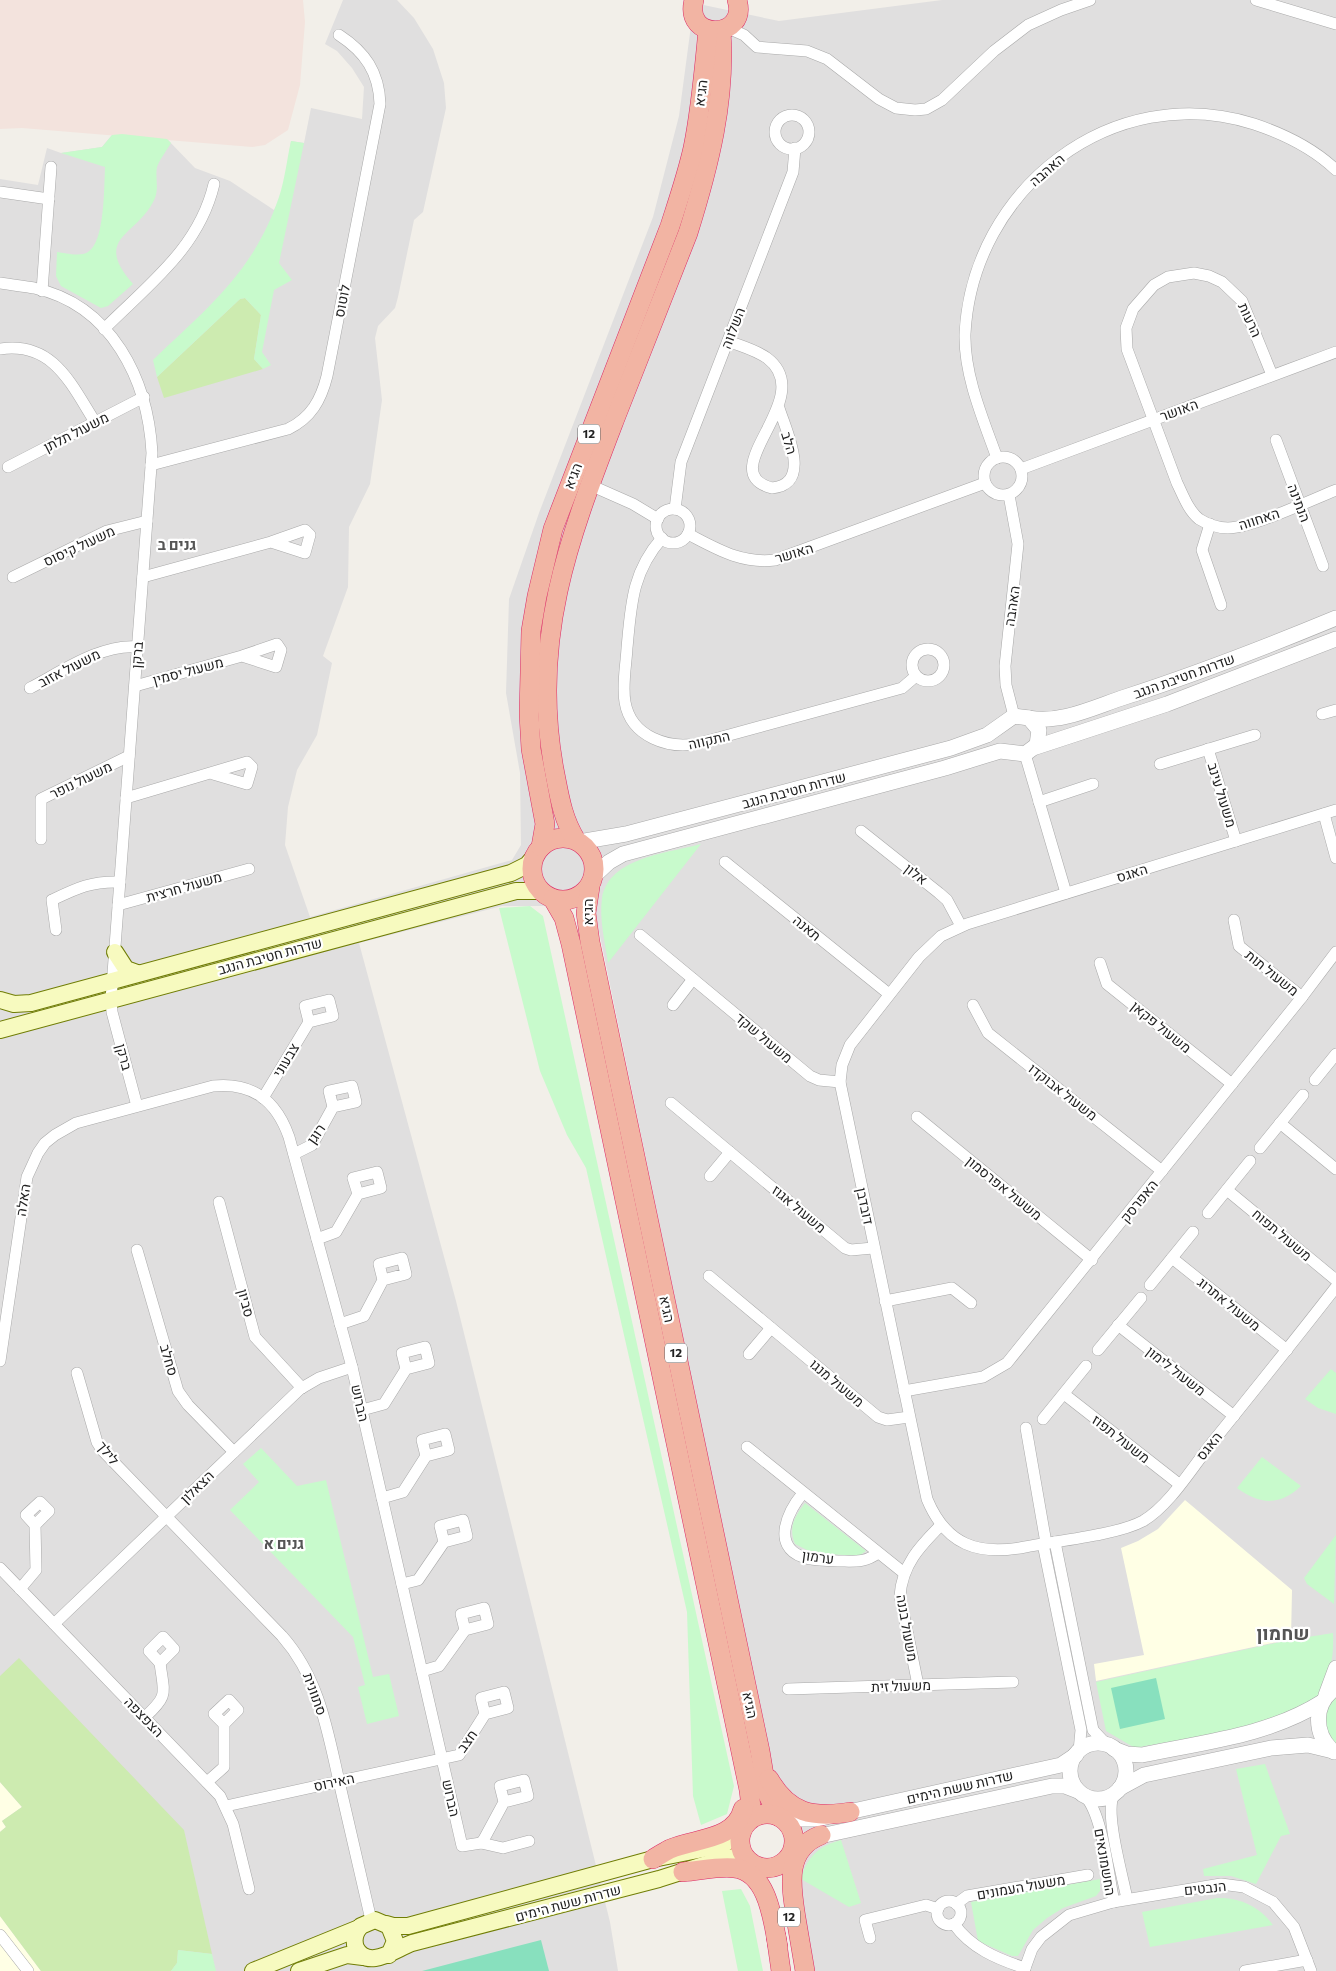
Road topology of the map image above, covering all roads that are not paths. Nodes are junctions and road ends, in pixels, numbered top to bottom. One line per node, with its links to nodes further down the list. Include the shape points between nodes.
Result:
1 (694, 0): 6 (highway, via 696,22)
2 (737, 0): 6 (highway, 12, via 736,18)
3 (1090, 0): 6 (street, via 1028,25 994,51 942,100 916,110 896,108 879,99 827,59 807,51 757,47 744,35)
4 (1256, 0): 5 (street)
5 (1336, 24)
6 (719, 29): 31 (highway, הגיא / 12, via 724,66 720,100 711,153 699,196); 71 (highway, הגיא / 12, via 701,97 692,149 670,226 553,529 537,596 531,631 529,714 531,749 545,824)
7 (339, 34): 27 (street, לוטוס, via 368,60 377,80 380,104 321,397 304,419 288,429)
8 (795, 148): 17 (street, השלווה, via 793,172)
9 (51, 167): 13 (street)
10 (1336, 170): 26 (street, האהבה, via 1312,150 1277,131 1211,114 1177,114 1147,117 1120,125 1066,153 1040,174 1015,199 997,224 978,262 970,299 965,334 968,365)
11 (214, 184): 16 (street, via 205,215 191,240)
12 (0, 192): 13 (street)
13 (49, 198): 15 (street)
14 (0, 283): 15 (street, ברקן)
15 (42, 291): 16 (street, ברקן, via 70,302)
16 (104, 329): 21 (street, ברקן, via 131,365)
17 (728, 341): 22 (street, הלב, via 758,353 774,366 781,383); 35 (street, השלווה, via 681,462)
18 (0, 349): 24 (street, via 26,350 49,359 69,381)
19 (1336, 352): 20 (street, האושר)
20 (1272, 375): 23 (street, האושר); 23 (street, הרעות, via 1249,313 1233,292 1208,276 1194,273 1168,277 1154,285 1133,309 1126,328 1127,348)
21 (144, 397): 24 (street, משעול תלתן); 27 (street, ברקן, via 151,427)
22 (779, 408): 22 (street, הלב, via 752,462 759,482 772,488 788,482 795,468)
23 (1153, 420): 29 (street, האושר); 38 (street, via 1187,504 1198,518)
24 (95, 422): 28 (street, משעול תלתן)
25 (1276, 440): 34 (street, הנתינה)
26 (997, 458): 29 (street, via 1010,458); 30 (street, via 985,468)
27 (151, 465): 37 (street, ברקן)
28 (8, 466)
29 (1021, 469): 33 (street, via 1021,484)
30 (985, 483): 33 (street, via 995,494); 39 (street, האושר, via 775,560 757,562 738,558)
31 (590, 485): 36 (street); 69 (highway, הגיא / 12, via 562,568 550,633 548,672 550,746 562,811)
32 (1336, 490): 34 (street, האחווה)
33 (1009, 494): 55 (street, האהבה, via 1018,544 1005,666 1006,685)
34 (1300, 504): 38 (street, האחווה, via 1248,524 1228,528); 42 (street, הנתינה)
35 (675, 509): 36 (street, via 667,510); 39 (street, via 689,519)
36 (658, 519): 40 (street, via 658,532)
37 (147, 521): 43 (street, משעול קיסוס, via 107,532); 44 (street, ברקן)
38 (1210, 524): 45 (street, via 1202,550)
39 (688, 534): 40 (street, via 673,543)
40 (662, 538): 50 (street, התקווה, via 648,554 638,580 630,614 626,662 625,702 630,716 647,735 668,745 700,744 902,688)
41 (271, 542): 44 (street)
42 (1323, 566)
43 (13, 576)
44 (143, 577): 48 (street, ברקן)
45 (1221, 605)
46 (1336, 618): 55 (street, שדרות חטיבת הנגב, via 1162,685 1076,713 1051,719)
47 (1336, 639): 58 (street, שדרות חטיבת הנגב, via 1167,704)
48 (138, 647): 51 (street, ברקן); 52 (street, משעול אזוב, via 120,646 102,651)
49 (242, 656): 51 (street, משעול יסמין)
50 (916, 676)
51 (135, 686): 59 (street, ברקן)
52 (30, 688)
53 (1336, 710): 54 (street)
54 (1322, 714)
55 (1016, 719): 58 (street, via 1038,730 1039,739); 58 (street, via 1000,732 1001,741); 69 (street, שדרות חטיבת הנגב, via 983,737 944,750 626,834)
56 (1255, 735): 57 (street, משעול עינב)
57 (1208, 749): 60 (street, משעול עינב); 70 (street, משעול עינב)
58 (1024, 752): 64 (street); 76 (street, שדרות חטיבת הנגב, via 997,752 623,854 608,862)
59 (129, 756): 63 (street, ברקן); 68 (street, משעול נופר, via 41,799)
60 (1160, 764)
61 (213, 774): 63 (street)
62 (1093, 784): 64 (street)
63 (126, 798): 75 (street, ברקן)
64 (1039, 802): 77 (street)
65 (1336, 810): 66 (street, האגס)
66 (1324, 814): 70 (street, האגס); 72 (street)
67 (861, 831): 81 (street, אלון, via 947,900)
68 (41, 839)
69 (577, 841): 71 (highway, via 558,838); 76 (highway, 12, via 593,858)
70 (1236, 841): 77 (street, האגס)
71 (538, 852): 78 (highway, 12, via 532,875); 87 (main road, שדרות חטיבת הנגב, via 522,869 500,876)
72 (1336, 858)
73 (724, 862): 90 (street, תאנה)
74 (249, 868): 79 (street, משעול חרצית)
75 (120, 882): 79 (street, ברקן); 82 (street, via 85,884 52,900)
76 (592, 882): 78 (highway, via 575,899 563,901); 182 (highway, הגיא / 12, via 586,914 590,942)
77 (1066, 893): 81 (street, דובדבן)
78 (547, 895): 92 (main road, שדרות חטיבת הנגב, via 528,889 504,894); 182 (highway, הגיא / 12, via 564,918 572,944)
79 (118, 905): 84 (street, ברקן)
80 (1234, 920): 91 (street, משעול תות, via 1240,946)
81 (961, 926): 90 (street, דובדבן, via 927,947)
82 (56, 930)
83 (640, 935): 89 (street, משעול שקד)
84 (115, 952): 87 (main road, via 126,969); 88 (street, ברקן)
85 (1336, 952): 91 (street, האפרסק)
86 (1100, 963): 101 (street, משעול פקאן, via 1107,984)
87 (137, 973): 88 (main road, שדרות חטיבת הנגב)
88 (112, 980): 92 (street, ברקן); 93 (main road, שדרות חטיבת הנגב, via 26,1004)
89 (694, 980): 94 (street); 100 (street, משעול שקד, via 810,1076)
90 (890, 994): 100 (street, דובדבן, via 850,1045 842,1065)
91 (1302, 997): 101 (street, האפרסק)
92 (111, 1000): 97 (main road, שדרות חטיבת הנגב); 105 (street, ברקן)
93 (0, 1001): 97 (main road, via 4,1015)
94 (673, 1005)
95 (973, 1005): 114 (street, משעול אבוקדו, via 988,1033)
96 (309, 1022): 103 (street, צבעוני)
97 (0, 1029)
98 (1335, 1057): 99 (street)
99 (1315, 1080)
100 (840, 1082): 122 (street, דובדבן)
101 (1232, 1084): 114 (street, האפרסק)
102 (1303, 1095): 108 (street)
103 (263, 1098): 105 (street, הברוש, via 248,1089 225,1085); 111 (street, הברוש, via 284,1123)
104 (670, 1103): 110 (street, משעול אגוז)
105 (137, 1106): 140 (street, האלה, via 65,1128 45,1144 31,1164 24,1190)
106 (333, 1107): 111 (street, רוגן, via 312,1145)
107 (917, 1117): 125 (street, משעול אפרסמון)
108 (1280, 1123): 109 (street); 113 (street)
109 (1260, 1148)
110 (730, 1152): 115 (street); 122 (street, משעול אגוז, via 844,1248)
111 (294, 1154): 121 (street, הברוש)
112 (1250, 1161): 116 (street)
113 (1336, 1169)
114 (1162, 1171): 125 (street, האפרסק)
115 (710, 1176)
116 (1227, 1190): 119 (street); 128 (street, משעול תפוח)
117 (358, 1194): 121 (street, via 336,1232)
118 (219, 1202): 145 (street, סביון, via 255,1337)
119 (1208, 1213)
120 (1193, 1232): 124 (street)
121 (317, 1239): 134 (street, הברוש)
122 (874, 1248): 132 (street, דובדבן)
123 (137, 1250): 154 (street, סחלב, via 178,1390)
124 (1172, 1258): 129 (street); 138 (street, משעול אתרוג)
125 (1092, 1260): 146 (street, האפרסק, via 1003,1367 977,1379)
126 (709, 1276): 136 (street, משעול מנגו)
127 (383, 1280): 134 (street, via 364,1316)
128 (1336, 1280)
129 (1150, 1285)
130 (1336, 1287): 138 (street, האגס)
131 (1140, 1298): 135 (street)
132 (885, 1302): 133 (street, via 952,1288); 146 (street, דובדבן)
133 (971, 1303)
134 (340, 1324): 142 (street, הברוש)
135 (1118, 1325): 137 (street); 150 (street, משעול לימון)
136 (771, 1328): 139 (street); 149 (street, משעול מנגו, via 878,1417 887,1420)
137 (1098, 1350)
138 (1287, 1350): 150 (street, האגס)
139 (749, 1354)
140 (0, 1361)
141 (1086, 1366): 147 (street)
142 (352, 1367): 145 (street, הצאלון, via 319,1378); 148 (street, הברוש)
143 (406, 1369): 148 (street, via 384,1404)
144 (77, 1373): 159 (street, לילך, via 99,1446)
145 (302, 1388): 154 (street, הצאלון)
146 (904, 1390): 149 (street, דובדבן)
147 (1064, 1394): 151 (street); 156 (street, משעול תפוז)
148 (362, 1410): 158 (street, הברוש)
149 (909, 1416): 161 (street, דובדבן, via 927,1499)
150 (1234, 1416): 156 (street, האגס)
151 (1043, 1419)
152 (1026, 1428): 163 (street)
153 (747, 1447): 157 (street)
154 (234, 1452): 159 (street, הצאלון)
155 (426, 1456): 158 (street, via 403,1492)
156 (1179, 1484): 163 (street, האגס, via 1155,1512 1138,1523)
157 (804, 1493): 164 (street); 164 (street, ערמון, via 785,1526 786,1542 796,1554 816,1560 864,1561)
158 (382, 1498): 167 (street, הברוש)
159 (166, 1516): 169 (street, הצאלון); 186 (street, סתוונית, via 299,1656 317,1693)
160 (34, 1525): 168 (street, via 36,1570)
161 (941, 1525): 163 (street, דובדבן, via 964,1544 986,1551); 166 (street, משעול בננה, via 913,1555)
162 (444, 1542): 167 (street, via 418,1580)
163 (1048, 1543): 181 (street, via 1093,1730); 184 (street, via 1081,1730)
164 (878, 1553): 166 (street)
165 (0, 1568): 168 (street, הצפצפה)
166 (904, 1573): 175 (street, משעול בננה, via 900,1596)
167 (402, 1584): 173 (street, הברוש)
168 (20, 1589): 169 (street, הצפצפה)
169 (54, 1624): 179 (street, הצפצפה)
170 (465, 1630): 173 (street, via 439,1666)
171 (160, 1663): 179 (street, via 164,1694)
172 (1336, 1668): 177 (street)
173 (422, 1671): 185 (street, הברוש)
174 (1013, 1682): 175 (street, משעול זית)
175 (918, 1685): 176 (street, משעול זית)
176 (788, 1689)
177 (1328, 1696): 181 (street, via 1296,1718 1261,1730 1142,1755 1130,1755); 183 (street, via 1318,1714 1319,1731 1324,1742)
178 (485, 1714): 185 (street, חצב, via 461,1754)
179 (144, 1717): 187 (street, הצפצפה)
180 (224, 1724): 187 (street, via 224,1766)
181 (1111, 1747): 184 (street, via 1090,1745); 188 (street, via 1123,1760 1125,1768 1124,1780)
182 (750, 1752): 192 (highway, via 787,1802 796,1808 816,1815); 193 (highway, הגיא / 12); 194 (highway, הגיא / 12, via 751,1802); 198 (highway, via 742,1813)
183 (1335, 1752): 188 (street, via 1308,1745 1279,1746 1147,1774 1134,1778)
184 (1077, 1753): 189 (street, via 1070,1771 1073,1783); 192 (street, שדרות ששת הימים, via 1061,1765)
185 (442, 1759): 186 (street, האירוס); 197 (street, הברוש, via 462,1846)
186 (339, 1781): 191 (street, האירוס); 209 (street, סתוונית)
187 (207, 1782): 191 (street, הצפצפה)
188 (1117, 1791): 189 (street, via 1102,1799); 205 (street, החשמונאים, via 1111,1800 1110,1815)
189 (1082, 1794): 195 (street, שדרות ששת הימים, via 1065,1786 1052,1786); 206 (street, החשמונאים, via 1092,1804 1098,1822)
190 (504, 1802): 197 (street)
191 (226, 1806): 204 (street, הצפצפה)
192 (850, 1812): 193 (street, שדרות ששת הימים, via 817,1819)
193 (780, 1817): 194 (highway, via 762,1814); 199 (highway, 12, via 792,1831 794,1841)
194 (745, 1826): 198 (main road); 201 (highway, 12, via 741,1845)
195 (821, 1835): 199 (street, שדרות ששת הימים, via 804,1841); 222 (highway, via 809,1841 799,1852 791,1871)
196 (529, 1841): 197 (street, via 504,1848)
197 (481, 1843)
198 (714, 1854): 200 (highway, via 671,1849); 201 (main road); 202 (highway); 213 (highway, via 755,1878 770,1908)
199 (788, 1857): 201 (highway, via 772,1867); 222 (highway, 12, via 781,1887)
200 (653, 1859): 209 (main road, שדרות ששת הימים, via 408,1926)
201 (752, 1862): 213 (highway, 12, via 768,1888)
202 (683, 1872): 214 (main road, שדרות ששת הימים, via 415,1942)
203 (1088, 1875): 207 (street, משעול העמונים, via 967,1896)
204 (249, 1890)
205 (1127, 1899): 206 (street, הנבטים); 216 (street, הנבטים, via 1214,1884 1244,1887 1265,1896 1281,1910 1294,1927)
206 (1114, 1902): 217 (street, החשמונאים, via 1088,1907 1053,1925 1032,1949)
207 (956, 1904): 208 (street, via 946,1902); 210 (street, via 961,1913)
208 (938, 1909): 210 (street, via 937,1915 942,1923); 212 (street, via 926,1905 865,1920)
209 (372, 1924): 214 (main road, via 394,1937); 215 (main road, via 355,1944); 219 (main road, שדרות ששת הימים)
210 (954, 1924): 217 (street, via 974,1945)
211 (0, 1934): 218 (street)
212 (870, 1938)
213 (778, 1947): 221 (highway, 12)
214 (389, 1955): 215 (main road, via 374,1960)
215 (363, 1957): 220 (main road, via 347,1955)
216 (1309, 1966): 223 (street)
217 (1025, 1969)
218 (28, 1971)
219 (253, 1971)
220 (298, 1971)
221 (781, 1971)
222 (804, 1971)
223 (1245, 1971)

